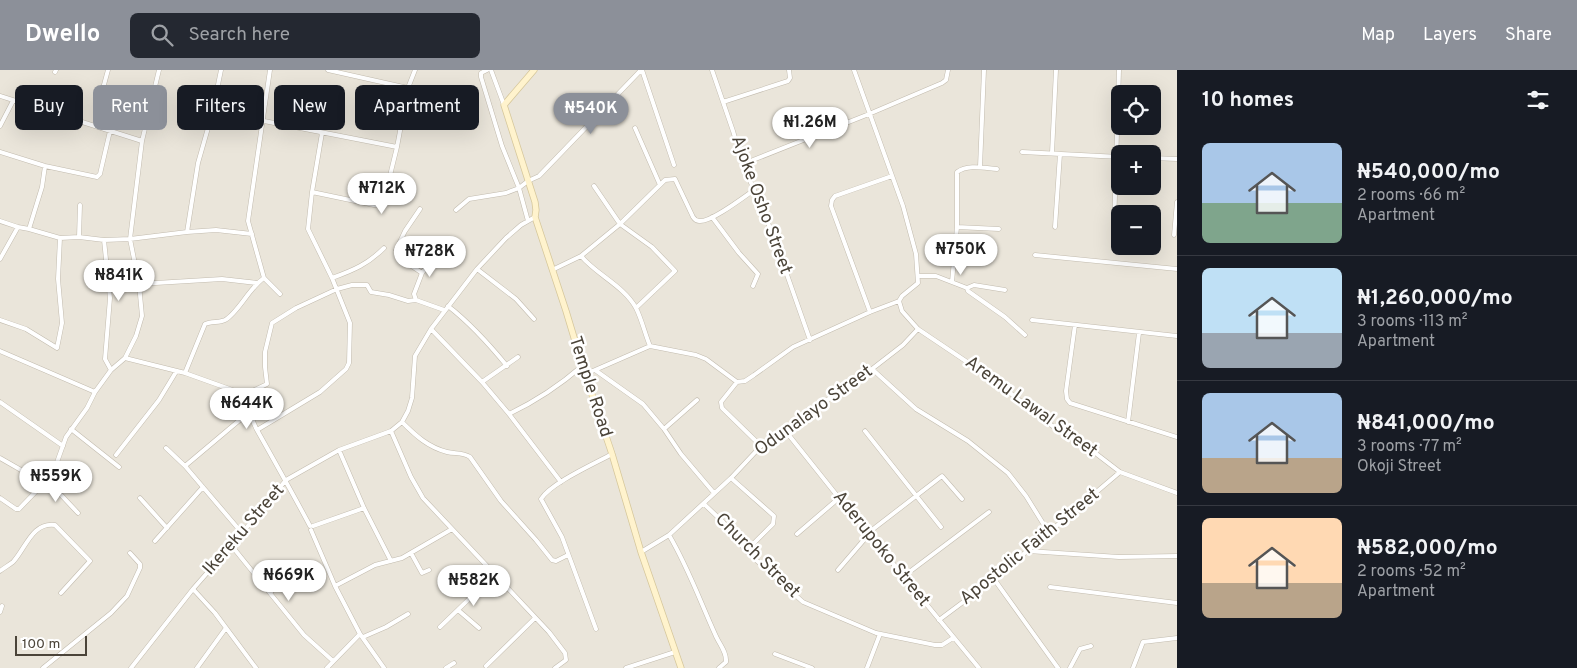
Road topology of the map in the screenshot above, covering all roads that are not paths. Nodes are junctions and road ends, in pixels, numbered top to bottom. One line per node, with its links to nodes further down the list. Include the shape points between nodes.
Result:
1 (108, 70): 18 (street)
2 (158, 70): 33 (street)
3 (222, 70): 69 (street, via 198,162)
4 (270, 70): 26 (street)
5 (328, 70): 17 (street)
6 (415, 70): 20 (street)
7 (489, 70): 24 (street); 52 (street, via 481,73 481,77)
8 (534, 70): 24 (street)
9 (642, 70): 44 (street); 49 (street, via 539,176)
10 (712, 70): 23 (street, Ajoke Osho Street)
11 (788, 70): 23 (street, via 788,81)
12 (854, 70): 25 (street)
13 (948, 70): 25 (street, via 946,80)
14 (984, 70): 46 (street)
15 (1056, 70): 37 (street)
16 (1118, 70): 34 (street)
17 (338, 71): 19 (street)
18 (104, 85)
19 (396, 85)
20 (409, 85)
21 (0, 96): 22 (street)
22 (13, 101): 27 (street); 31 (street)
23 (723, 102): 43 (street, Ajoke Osho Street)
24 (504, 105): 49 (street, Temple Road)
25 (869, 114): 43 (street); 48 (street)
26 (264, 121): 32 (street)
27 (0, 126)
28 (635, 128): 50 (street)
29 (263, 130): 70 (street, via 248,221)
30 (400, 130): 35 (street)
31 (110, 131): 33 (street); 45 (street, via 97,177)
32 (322, 133): 35 (street); 54 (street)
33 (142, 141): 74 (street)
34 (1118, 145)
35 (397, 148): 54 (street, via 381,206)
36 (1022, 152): 37 (street)
37 (1052, 153): 39 (street)
38 (0, 154): 45 (street)
39 (1060, 154): 40 (street); 65 (street)
40 (1111, 157)
41 (1161, 158): 42 (street)
42 (1177, 159)
43 (742, 164): 53 (street, Ajoke Osho Street)
44 (674, 165)
45 (45, 166): 67 (street)
46 (980, 167): 47 (street); 66 (street, via 962,168 957,172)
47 (997, 169)
48 (892, 176): 85 (street, via 916,254); 100 (street, via 835,196 831,206)
49 (528, 181): 52 (street); 59 (street, Temple Road, via 535,202)
50 (660, 185): 60 (street, via 665,180 675,179 696,221); 63 (street)
51 (594, 186): 63 (street)
52 (519, 188): 58 (street, via 469,199); 62 (street)
53 (754, 190): 60 (street); 110 (street, Ajoke Osho Street)
54 (312, 192): 90 (street, via 308,229)
55 (1177, 202): 71 (street)
56 (80, 205): 72 (street)
57 (420, 209): 84 (street, via 396,250 401,259)
58 (456, 210)
59 (535, 217): 62 (street, Ikereku Street); 82 (street, Temple Road)
60 (712, 218): 91 (street, via 758,274)
61 (0, 221): 64 (street)
62 (528, 221): 81 (street, Ikereku Street, via 506,238)
63 (620, 224): 79 (street); 98 (street, via 652,247 675,271)
64 (18, 227): 67 (street); 80 (street)
65 (1055, 227)
66 (958, 228): 68 (street); 87 (street)
67 (29, 229): 73 (street)
68 (1000, 229)
69 (187, 232): 70 (street, via 216,230); 74 (street)
70 (252, 234): 86 (street)
71 (1174, 235)
72 (79, 237): 73 (street); 75 (street)
73 (60, 238): 102 (street, via 58,279 62,323 58,346 54,348 26,329)
74 (130, 239): 75 (street); 89 (street)
75 (104, 240): 118 (street, via 110,298 105,359)
76 (448, 240): 84 (street)
77 (384, 248): 90 (street)
78 (1035, 255): 83 (street)
79 (581, 256): 82 (street); 98 (street)
80 (0, 259)
81 (477, 269): 97 (street, Ikereku Street); 101 (street, via 516,299)
82 (552, 270): 116 (street, Temple Road)
83 (1177, 270)
84 (422, 273): 95 (street, via 414,294)
85 (918, 276): 87 (street, via 936,276); 96 (street, via 918,283)
86 (264, 278): 88 (street); 94 (street)
87 (952, 282): 92 (street)
88 (257, 283): 89 (street, via 222,279); 121 (street, via 229,317 205,324)
89 (139, 284): 114 (street, via 142,316)
90 (335, 284): 95 (street, via 366,285 371,292); 126 (street, via 272,323 265,352 267,384); 136 (street, via 350,323 350,355 346,369 320,392)
91 (753, 286)
92 (966, 288): 93 (street, via 974,285); 108 (street)
93 (1005, 290)
94 (280, 294)
95 (416, 300): 99 (street)
96 (899, 301): 100 (street); 106 (street, Aremu Lawal Street, via 902,312)
97 (448, 306): 99 (street, Ikereku Street); 115 (street, via 484,338)
98 (636, 308): 111 (street)
99 (444, 310): 105 (street, Ikereku Street)
100 (870, 312): 110 (street)
101 (534, 319)
102 (0, 320)
103 (1032, 320): 104 (street)
104 (1075, 325): 107 (street); 132 (street, via 1067,398 1070,403)
105 (431, 329): 123 (street); 131 (street, Ikereku Street, via 415,356 412,398)
106 (918, 329): 117 (street, Odunalayo Street); 150 (street, Aremu Lawal Street)
107 (1139, 333): 109 (street); 132 (street)
108 (1025, 336)
109 (1177, 336)
110 (810, 340): 124 (street, via 793,347 750,378)
111 (650, 346): 119 (street); 124 (street, via 706,359)
112 (0, 351): 125 (street)
113 (518, 357): 115 (street)
114 (125, 358): 118 (street); 120 (street)
115 (507, 366): 123 (street)
116 (582, 366): 122 (street, Temple Road); 130 (street, via 564,382)
117 (872, 369): 135 (street, Odunalayo Street); 172 (street, via 916,409 968,441 1008,474)
118 (111, 370): 125 (street)
119 (595, 370): 122 (street); 134 (street, via 643,404)
120 (176, 372): 121 (street); 145 (street, via 159,400)
121 (185, 373): 126 (street)
122 (585, 374): 144 (street, Temple Road)
123 (482, 382): 130 (street)
124 (737, 382): 141 (street, via 721,402 722,408)
125 (95, 392): 133 (street)
126 (242, 396): 129 (street)
127 (697, 400): 134 (street)
128 (0, 402): 140 (street)
129 (248, 413): 136 (street); 147 (street)
130 (509, 414): 154 (street)
131 (402, 422): 137 (street, Ikereku Street); 183 (street, via 426,444 470,457 501,501 552,560)
132 (1128, 422): 139 (street)
133 (71, 429): 140 (street); 148 (street)
134 (664, 429): 156 (street)
135 (784, 429): 141 (street, Odunalayo Street); 161 (street, Aderupoko Street)
136 (257, 430): 153 (street)
137 (391, 431): 143 (street, Ikereku Street); 170 (street, via 423,498)
138 (865, 431): 158 (street)
139 (1177, 437)
140 (63, 446): 152 (street)
141 (761, 446): 151 (street, Odunalayo Street)
142 (166, 448): 147 (street)
143 (339, 450): 153 (street, Ikereku Street); 164 (street)
144 (612, 454): 154 (street); 180 (street, Temple Road)
145 (116, 455)
146 (0, 458): 149 (street)
147 (185, 466): 155 (street)
148 (119, 467)
149 (21, 470)
150 (1120, 472): 157 (street, Aremu Lawal Street); 172 (street, Apostolic Faith Street)
151 (731, 478): 156 (street, Odunalayo Street); 178 (street, via 774,516 772,524)
152 (47, 480): 159 (street, via 19,509); 166 (street)
153 (286, 480): 167 (street); 173 (street, Ikereku Street)
154 (561, 482): 183 (street, via 541,499)
155 (202, 487): 169 (street); 173 (street)
156 (714, 494): 163 (street, Odunalayo Street)
157 (1177, 494)
158 (915, 495): 162 (street, via 942,476); 168 (street); 171 (street)
159 (0, 498)
160 (140, 498): 169 (street)
161 (839, 498): 171 (street, Aderupoko Street); 174 (street)
162 (962, 500)
163 (704, 504): 175 (street, Odunalayo Street); 178 (street, Church Street)
164 (364, 508): 167 (street); 185 (street)
165 (989, 512): 191 (street)
166 (78, 513)
167 (311, 527): 193 (street)
168 (941, 527)
169 (167, 528): 176 (street)
170 (452, 529): 182 (street); 190 (street)
171 (868, 533): 188 (street); 191 (street, Aderupoko Street)
172 (1049, 533): 179 (street, Apostolic Faith Street)
173 (242, 534): 177 (street, Ikereku Street)
174 (797, 534)
175 (669, 535): 180 (street, Odunalayo Street); 229 (street, via 727,657)
176 (155, 541)
177 (231, 545): 195 (street, Ikereku Street); 197 (street)
178 (746, 551): 209 (street, Church Street, via 803,602)
179 (1028, 551): 184 (street, via 1119,557); 192 (street, Apostolic Faith Street)
180 (641, 552): 214 (street, Temple Road)
181 (130, 553): 219 (street, via 140,568 127,596)
182 (411, 553): 185 (street); 187 (street, via 422,573)
183 (568, 555): 208 (street)
184 (1177, 556)
185 (391, 561): 193 (street, via 375,565)
186 (295, 566): 197 (street)
187 (429, 570)
188 (838, 570)
189 (0, 571): 196 (street, via 13,562 31,536 44,525 55,525 90,560)
190 (495, 574): 200 (street); 203 (street)
191 (904, 576): 204 (street, Aderupoko Street)
192 (994, 579): 204 (street, Apostolic Faith Street); 233 (street)
193 (335, 586): 210 (street)
194 (1050, 587): 198 (street)
195 (193, 589): 206 (street); 220 (street, Ikereku Street)
196 (61, 593)
197 (270, 593): 216 (street, via 304,635)
198 (1177, 602)
199 (2, 606): 201 (street)
200 (458, 610): 205 (street); 207 (street)
201 (0, 612)
202 (408, 614): 210 (street, via 386,628)
203 (535, 618): 218 (street); 226 (street, via 566,657)
204 (939, 620): 211 (street, Aderupoko Street)
205 (440, 627)
206 (226, 628): 221 (street); 222 (street)
207 (480, 628)
208 (596, 629)
209 (880, 634): 211 (street, Church Street, via 935,645 942,645); 231 (street)
210 (361, 636): 216 (street); 224 (street)
211 (953, 638): 232 (street, Aderupoko Street)
212 (1177, 638): 235 (street, via 1143,642)
213 (1091, 646): 234 (street, via 1080,649)
214 (675, 652): 227 (street); 228 (street, Temple Road)
215 (775, 654): 230 (street)
216 (333, 661): 223 (street)
217 (454, 663): 225 (street)
218 (486, 666)
219 (43, 668)
220 (131, 668)
221 (197, 668)
222 (256, 668)
223 (327, 668)
224 (384, 668)
225 (446, 668)
226 (555, 668)
227 (626, 668)
228 (681, 668)
229 (721, 668)
230 (812, 668)
231 (867, 668)
232 (978, 668)
233 (1058, 668)
234 (1070, 668)
235 (1133, 668)

